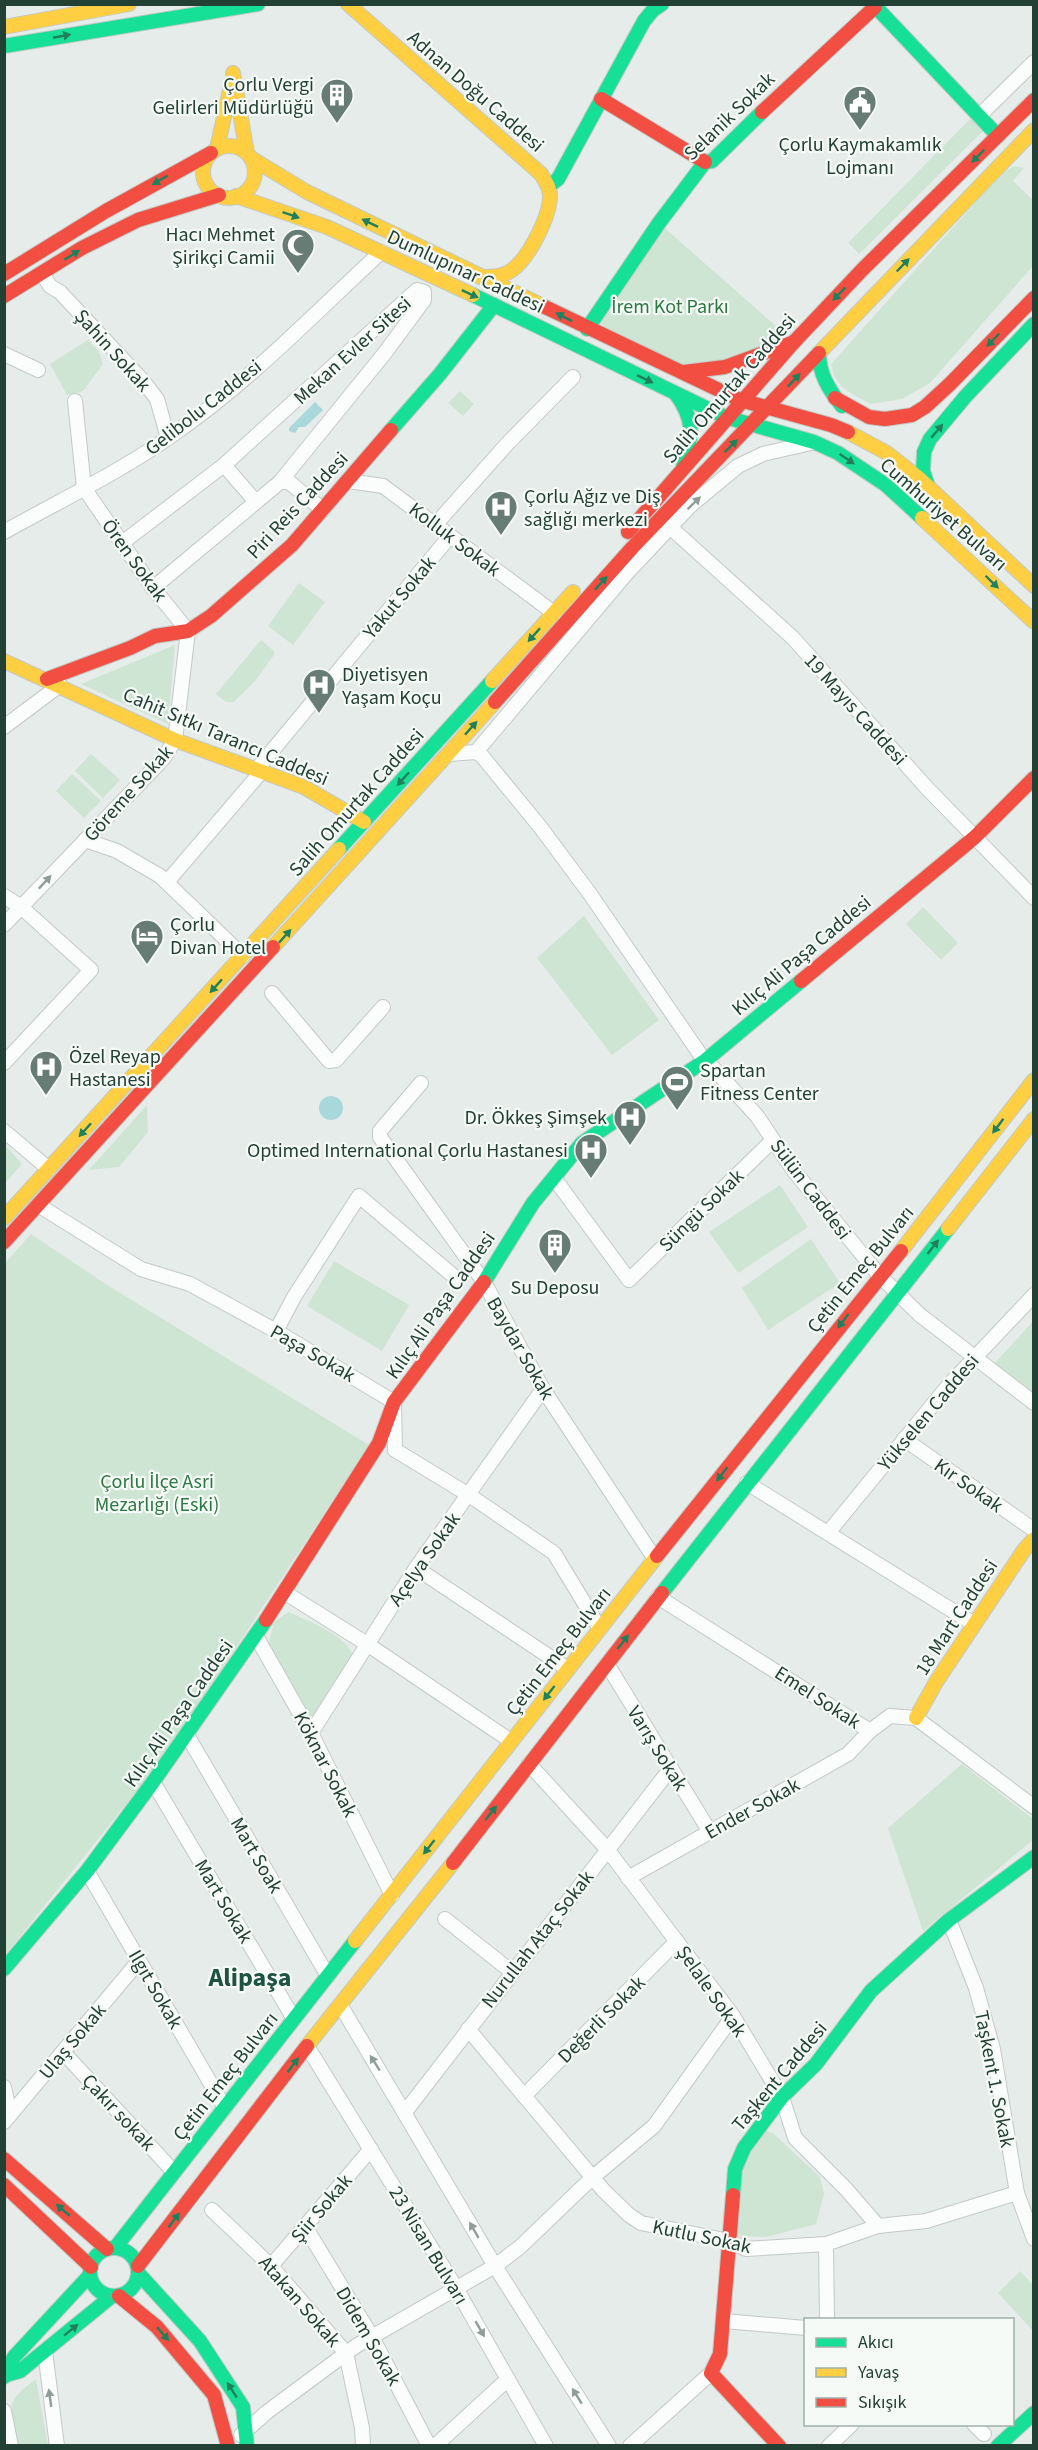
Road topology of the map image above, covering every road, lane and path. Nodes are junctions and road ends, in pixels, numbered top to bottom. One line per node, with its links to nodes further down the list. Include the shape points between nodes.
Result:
1 (129, 4): 6 (main road)
2 (258, 4): 7 (main road, one-way to 2)
3 (348, 4): 17 (main road, Adnan Doğu Caddesi, via 541,174)
4 (662, 4): 9 (main road, via 644,21)
5 (874, 6): 11 (main road); 16 (main road, Selanik Sokak, via 712,161)
6 (4, 27)
7 (4, 46)
8 (1034, 62): 11 (street)
9 (601, 99): 16 (main road); 17 (main road, via 558,178)
10 (1034, 100): 13 (main road, Salih Omurtak Caddesi)
11 (979, 116): 13 (main road)
12 (1034, 130): 32 (main road, Salih Omurtak Caddesi, one-way to 12)
13 (998, 136): 31 (main road, Salih Omurtak Caddesi, one-way to 31)
14 (214, 151): 15 (main road, via 229,146); 15 (main road, via 233,73); 18 (main road, via 204,176 212,191); 23 (main road, one-way to 23)
15 (249, 155): 19 (main road, via 254,165 253,181); 24 (main road, Dumlupınar Caddesi, one-way to 15, via 307,192)
16 (705, 162): 30 (main road, Selanik Sokak)
17 (549, 186): 21 (main road, via 544,216)
18 (219, 195): 19 (main road); 22 (main road, one-way to 18, via 138,220)
19 (236, 196): 20 (main road, Dumlupınar Caddesi, one-way to 20, via 327,227)
20 (381, 252): 28 (main road, Dumlupınar Caddesi, one-way to 28); 44 (street, Gelibolu Caddesi, via 233,390)
21 (519, 265): 24 (main road, via 498,277); 25 (main road, via 514,283)
22 (42, 273): 26 (main road); 44 (street, Şahin Sokak, via 157,399)
23 (4, 274)
24 (479, 277): 25 (main road, Dumlupınar Caddesi)
25 (519, 294): 30 (main road, Dumlupınar Caddesi, one-way to 25)
26 (4, 296)
27 (1034, 298): 38 (main road, one-way to 38, via 950,384 912,415 869,417)
28 (494, 305): 37 (main road, Dumlupınar Caddesi, one-way to 37); 48 (main road, Piri Reis Caddesi)
29 (1034, 324): 50 (main road, one-way to 29, via 924,452 930,439)
30 (587, 329): 35 (main road, Dumlupınar Caddesi)
31 (794, 342): 35 (main road, via 725,367); 39 (main road, Salih Omurtak Caddesi)
32 (819, 353): 38 (main road, via 818,367); 41 (main road, Salih Omurtak Caddesi, one-way to 32)
33 (4, 354): 34 (street)
34 (38, 370)
35 (680, 372): 39 (main road, Cumhuriyet Bulvarı)
36 (573, 377): 54 (street, Yakut Sokak)
37 (674, 392): 42 (main road, Dumlupınar Caddesi); 47 (main road, via 691,418)
38 (834, 398): 50 (main road)
39 (740, 400): 41 (main road, Cumhuriyet Bulvarı); 42 (main road, Salih Omurtak Caddesi)
40 (75, 401): 51 (street)
41 (768, 408): 43 (main road, Salih Omurtak Caddesi); 50 (main road, Cumhuriyet Bulvarı, via 861,437)
42 (725, 417): 43 (main road, Cumhuriyet Bulvarı); 47 (main road, Salih Omurtak Caddesi)
43 (753, 424): 45 (main road, Cumhuriyet Bulvarı); 72 (main road, Salih Omurtak Caddesi, one-way to 43, via 632,548)
44 (168, 438): 51 (street, Gelibolu Caddesi)
45 (814, 442): 55 (street, one-way to 45, via 690,506 738,466 763,454); 64 (main road, Cumhuriyet Bulvarı, one-way to 64, via 886,485)
46 (224, 465): 49 (street, Mekan Evler Sitesi, via 417,290 424,292 424,300 384,354); 52 (street); 58 (street, Mekan Evler Sitesi)
47 (683, 467): 59 (main road, Salih Omurtak Caddesi)
48 (349, 481): 53 (main road, Piri Reis Caddesi); 54 (street, Kolluk Sokak, via 383,486)
49 (280, 482): 52 (street); 53 (street, via 290,482)
50 (924, 482): 61 (main road, Cumhuriyet Bulvarı)
51 (84, 488): 56 (street, Gelibolu Caddesi); 58 (street, Ören Sokak)
52 (256, 502): 62 (street)
53 (323, 510): 65 (main road, Piri Reis Caddesi, via 292,545 211,616)
54 (435, 525): 57 (street, Kolluk Sokak)
55 (671, 528): 71 (street, via 626,574); 76 (street, 19 Mayıs Caddesi, via 793,638)
56 (4, 532)
57 (450, 536): 63 (street, Kolluk Sokak); 73 (street, Yakut Sokak)
58 (122, 543): 62 (street, Ören Sokak)
59 (615, 546)
60 (584, 580): 63 (main road, Salih Omurtak Caddesi)
61 (1034, 586)
62 (153, 588): 65 (street, Ören Sokak)
63 (554, 613): 75 (main road, Salih Omurtak Caddesi, one-way to 75)
64 (1034, 622)
65 (188, 631): 67 (main road, Piri Reis Caddesi, via 154,636); 70 (street, Göreme Sokak)
66 (4, 661): 67 (main road, Cahit Sıtkı Tarancı Caddesi)
67 (46, 679): 68 (main road, Cahit Sıtkı Tarancı Caddesi)
68 (60, 685): 69 (street); 70 (main road, Cahit Sıtkı Tarancı Caddesi)
69 (4, 727)
70 (175, 740): 73 (main road, Cahit Sıtkı Tarancı Caddesi); 77 (street, Göreme Sokak, via 163,759)
71 (477, 752): 72 (street); 86 (street, Sülün Caddesi, via 524,806 590,894)
72 (449, 754): 95 (main road, Salih Omurtak Caddesi, one-way to 72)
73 (260, 770): 75 (main road, Cahit Sıtkı Tarancı Caddesi, via 304,787); 78 (street, Yakut Sokak)
74 (1034, 778): 76 (main road, Kılıç Ali Paşa Caddesi)
75 (364, 822): 83 (main road, Salih Omurtak Caddesi)
76 (975, 837): 80 (street, 19 Mayıs Caddesi); 86 (main road, Kılıç Ali Paşa Caddesi)
77 (85, 840): 78 (street, via 117,851); 81 (street, Göreme Sokak, one-way to 77)
78 (167, 882): 83 (street)
79 (4, 896): 81 (street)
80 (1034, 898)
81 (21, 907): 82 (street, Göreme Sokak); 87 (street, via 91,970)
82 (4, 925)
83 (243, 956): 93 (main road, Salih Omurtak Caddesi, one-way to 93)
84 (272, 993): 85 (street, via 329,1061 336,1060)
85 (383, 1007)
86 (705, 1060): 92 (street, Sülün Caddesi, via 757,1116); 94 (main road, Kılıç Ali Paşa Caddesi, via 582,1143)
87 (4, 1063)
88 (1034, 1080): 98 (main road, Çetin Emeç Bulvarı, one-way to 98)
89 (421, 1083): 100 (street, Baydar Sokak, via 380,1131 380,1137)
90 (1034, 1119): 101 (main road, one-way to 90)
91 (4, 1131): 93 (street)
92 (773, 1140): 94 (street, Süngü Sokak, via 629,1280); 98 (street, Sülün Caddesi)
93 (50, 1169): 96 (main road, Salih Omurtak Caddesi)
94 (554, 1178): 100 (main road, Kılıç Ali Paşa Caddesi, via 533,1203)
95 (38, 1205): 97 (main road, Salih Omurtak Caddesi); 103 (street, Paşa Sokak, via 141,1269 190,1284)
96 (4, 1218)
97 (4, 1242)
98 (879, 1275): 101 (street, Sülün Caddesi); 114 (main road, Çetin Emeç Bulvarı, one-way to 114)
99 (458, 1279): 103 (street, via 359,1196 298,1289)
100 (483, 1282): 105 (street, Baydar Sokak); 106 (main road, Kılıç Ali Paşa Caddesi)
101 (897, 1293): 104 (street, Sülün Caddesi); 109 (main road)
102 (1034, 1295): 104 (street, Yükselen Caddesi)
103 (276, 1331): 106 (street, Paşa Sokak)
104 (974, 1357): 107 (street, Sülün Caddesi); 108 (street, Yükselen Caddesi)
105 (543, 1389): 110 (street, Açelya Sokak); 114 (street, Baydar Sokak)
106 (394, 1401): 110 (street, via 395,1450); 116 (main road, Kılıç Ali Paşa Caddesi, via 379,1443)
107 (1033, 1403)
108 (904, 1439): 111 (street, Kır Sokak); 112 (street, Yükselen Caddesi)
109 (747, 1483): 112 (street); 117 (main road)
110 (469, 1495): 115 (street, Açelya Sokak); 119 (street, via 554,1554)
111 (1034, 1530)
112 (828, 1533): 118 (street)
113 (1034, 1539): 118 (main road, 18 Mart Caddesi)
114 (655, 1558): 119 (main road, Çetin Emeç Bulvarı)
115 (416, 1568): 121 (street, Açelya Sokak); 123 (street)
116 (284, 1592): 120 (main road, Kılıç Ali Paşa Caddesi); 121 (street)
117 (658, 1597): 122 (main road, one-way to 117); 125 (street, Emel Sokak)
118 (974, 1624): 124 (main road, 18 Mart Caddesi)
119 (600, 1629): 123 (main road, Çetin Emeç Bulvarı)
120 (256, 1636): 126 (street, Köknar Sokak); 127 (main road, Kılıç Ali Paşa Caddesi)
121 (367, 1644): 126 (street, Açelya Sokak); 128 (street)
122 (607, 1664): 129 (main road); 130 (street, Varış Sokak)
123 (568, 1669): 128 (main road, Çetin Emeç Bulvarı, one-way to 128)
124 (916, 1718): 125 (street, Emel Sokak, via 890,1716); 132 (street)
125 (870, 1731): 133 (street, Ender Sokak, via 848,1754)
126 (311, 1733): 138 (street, Köknar Sokak)
127 (187, 1735): 131 (main road, Kılıç Ali Paşa Caddesi); 145 (street, Mart Soak)
128 (511, 1741): 138 (main road, Çetin Emeç Bulvarı, one-way to 138)
129 (529, 1764): 134 (street, Şelale Sokak); 146 (main road, one-way to 129)
130 (671, 1768): 133 (street, Varış Sokak); 134 (street, Nurullah Ataç Sokak)
131 (153, 1782): 136 (main road, Kılıç Ali Paşa Caddesi); 148 (street, Mart Sokak)
132 (1034, 1807)
133 (710, 1832): 137 (street, Ender Sokak)
134 (606, 1850): 137 (street, Şelale Sokak); 144 (street, Nurullah Ataç Sokak)
135 (1034, 1857): 140 (main road, Taşkent Caddesi)
136 (87, 1871): 142 (street, Ilgıt Sokak); 143 (main road, Kılıç Ali Paşa Caddesi)
137 (628, 1878): 141 (street, Şelale Sokak)
138 (392, 1894): 145 (main road, Çetin Emeç Bulvarı)
139 (445, 1920): 144 (street)
140 (949, 1920): 154 (main road, Taşkent Caddesi, via 872,1991 816,2064); 163 (street, Taşkent 1. Sokak, via 976,1988 993,2049)
141 (677, 1941): 147 (street, Şelale Sokak); 153 (street, Değerli Sokak)
142 (139, 1961): 151 (street, Ulaş Sokak); 155 (street, Ilgıt Sokak)
143 (4, 1970)
144 (512, 1972): 149 (street, Nurullah Ataç Sokak)
145 (328, 1976): 148 (main road, Çetin Emeç Bulvarı)
146 (341, 2006): 150 (main road); 156 (street, one-way to 146)
147 (733, 2016): 154 (street, Şelale Sokak); 161 (street, via 654,2126)
148 (294, 2019): 155 (main road, Çetin Emeç Bulvarı)
149 (468, 2029): 153 (street, Kutlu Sokak); 156 (street, Nurullah Ataç Sokak)
150 (307, 2046): 158 (street, 23 Nisan Bulvarı); 173 (main road, one-way to 150)
151 (63, 2052): 157 (street, Ulaş Sokak); 160 (street, Çakır sokak)
152 (4, 2087): 157 (street)
153 (524, 2096): 161 (street, Kutlu Sokak)
154 (782, 2097): 165 (street, Şelale Sokak, via 795,2138); 168 (main road, Taşkent Caddesi, via 744,2148 735,2169)
155 (225, 2108): 160 (main road, Çetin Emeç Bulvarı)
156 (405, 2112): 172 (street, one-way to 156)
157 (7, 2118)
158 (371, 2149): 166 (street, Şiir Sokak); 175 (street, 23 Nisan Bulvarı)
159 (4, 2159): 170 (main road, one-way to 159)
160 (174, 2172): 170 (main road, Çetin Emeç Bulvarı)
161 (593, 2177): 168 (street, Kutlu Sokak, via 641,2223); 172 (street)
162 (4, 2185): 174 (main road)
163 (1017, 2193): 165 (street, Kutlu Sokak, via 926,2221); 167 (street, Taşkent 1. Sokak)
164 (212, 2210): 171 (street, Atakan Sokak)
165 (878, 2226): 169 (street, Kutlu Sokak)
166 (306, 2228): 171 (street, Şiir Sokak); 180 (street, Didem Sokak)
167 (1034, 2239)
168 (729, 2241): 169 (street, Kutlu Sokak, via 746,2249); 178 (main road, Taşkent Caddesi)
169 (826, 2244): 177 (street)
170 (111, 2248): 173 (main road, via 130,2253); 174 (main road, via 94,2259)
171 (271, 2266): 182 (street, Atakan Sokak)
172 (495, 2266): 175 (street); 197 (street, one-way to 172)
173 (138, 2270): 176 (main road, via 133,2288); 189 (main road, one-way to 173, via 243,2407 200,2341)
174 (91, 2271): 176 (main road, via 97,2289); 184 (main road, via 14,2357)
175 (456, 2288): 180 (street); 185 (street, 23 Nisan Bulvarı, one-way to 185)
176 (116, 2296): 181 (main road, one-way to 176); 192 (main road, one-way to 192, via 157,2327 214,2395)
177 (827, 2318)
178 (724, 2321): 179 (street); 183 (main road, Taşkent Caddesi, via 720,2354)
179 (804, 2328)
180 (372, 2337): 182 (street); 194 (street, Didem Sokak)
181 (45, 2351): 184 (main road, via 20,2371); 191 (street, one-way to 181)
182 (346, 2353): 189 (street, via 267,2412); 193 (street, Atakan Sokak)
183 (711, 2373): 198 (street); 199 (main road)
184 (5, 2376)
185 (508, 2379): 195 (street); 196 (street, 23 Nisan Bulvarı)
186 (4, 2411): 190 (street)
187 (1034, 2413): 201 (main road)
188 (850, 2426): 200 (street)
189 (246, 2439): 192 (street)
190 (10, 2445)
191 (57, 2445)
192 (227, 2445)
193 (363, 2445)
194 (429, 2445)
195 (435, 2445)
196 (546, 2445)
197 (609, 2445)
198 (630, 2445)
199 (779, 2445)
200 (829, 2445)
201 (998, 2445)

